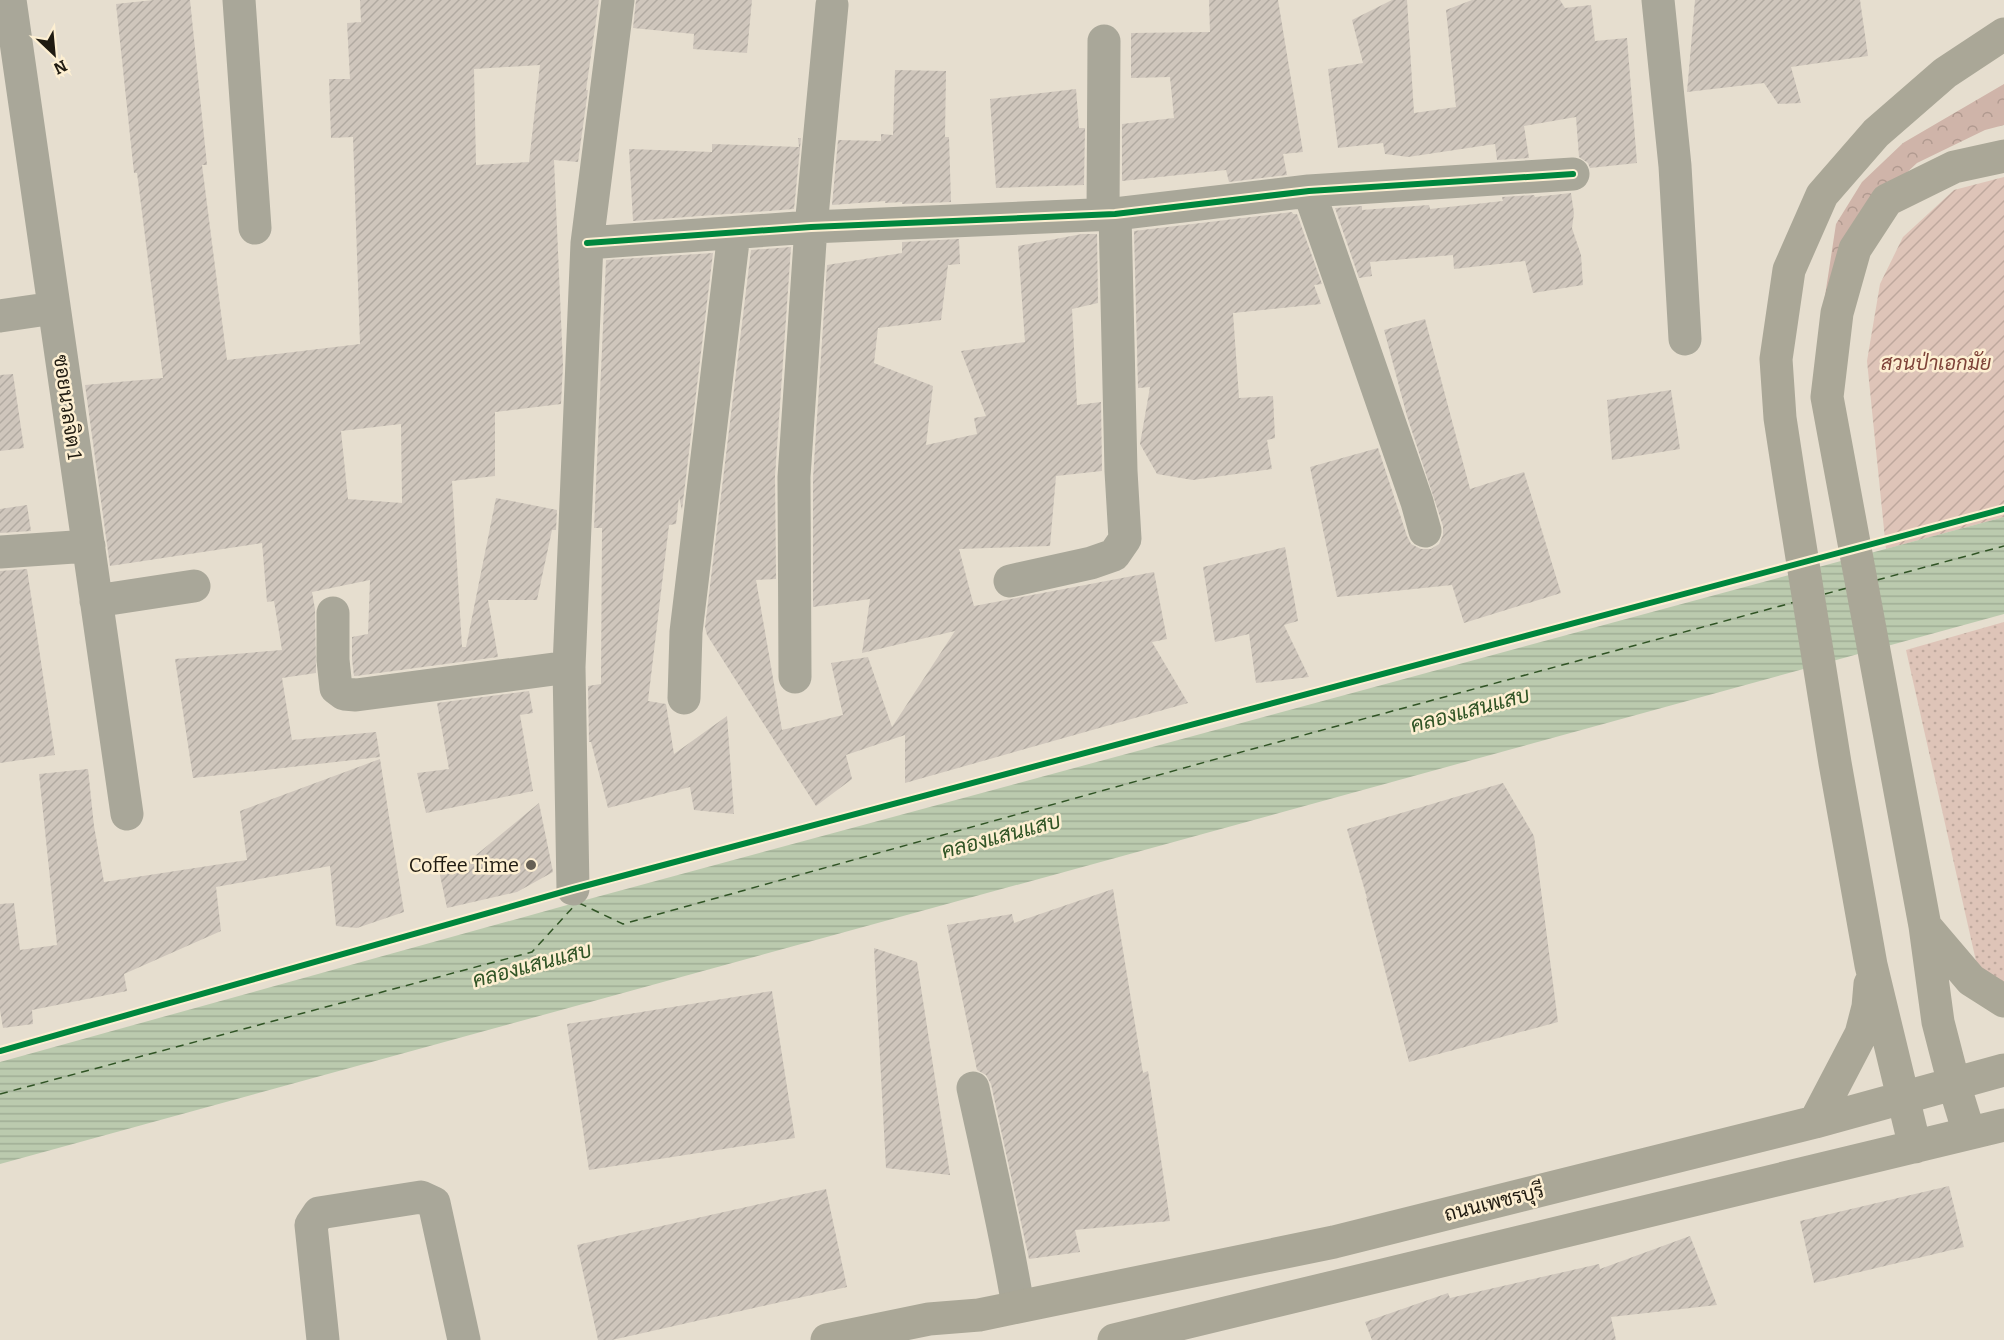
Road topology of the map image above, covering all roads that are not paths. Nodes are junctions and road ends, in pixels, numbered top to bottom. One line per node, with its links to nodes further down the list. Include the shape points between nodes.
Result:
1 (10, 0): 16 (street, ซอยนวลจิต 1)
2 (239, 0): 13 (street)
3 (618, 0): 15 (street)
4 (1658, 0): 18 (street, via 1675,166)
5 (832, 5): 12 (street)
6 (2004, 34): 32 (main road, via 1945,73 1876,133 1822,195 1789,270 1776,358 1790,483)
7 (1104, 41): 11 (street)
8 (2004, 156): 31 (main road, via 1954,167 1887,200 1855,249 1837,313 1827,397)
9 (1574, 174): 10 (street)
10 (1309, 191): 11 (street); 19 (street)
11 (1109, 214): 12 (street); 22 (street, via 1125,539 1114,555)
12 (812, 227): 14 (street); 27 (street, via 794,477)
13 (255, 228)
14 (734, 233): 15 (street); 28 (street, via 686,632)
15 (587, 243): 26 (street)
16 (54, 308): 17 (street); 20 (street, ซอยนวลจิต 1)
17 (0, 316)
18 (1685, 339)
19 (1425, 531)
20 (88, 546): 21 (street); 24 (street, ซอยนวลจิต 1)
21 (0, 552)
22 (1010, 581)
23 (194, 586): 24 (street)
24 (96, 601): 29 (street, ซอยนวลจิต 1)
25 (333, 613): 26 (street, via 336,688 344,694)
26 (569, 667): 30 (street)
27 (795, 677)
28 (684, 699)
29 (127, 814)
30 (573, 889)
31 (1925, 926): 33 (main road, via 1971,980); 35 (main road, via 1938,1022)
32 (1871, 965): 37 (main road); 38 (main road, via 1868,1007 1861,1034)
33 (2004, 1001)
34 (2004, 1070): 35 (main road, ถนนเพชรบุรี)
35 (1953, 1084): 37 (main road, ถนนเพชรบุรี); 40 (main road)
36 (973, 1088): 42 (street)
37 (1902, 1097): 38 (main road, ถนนเพชรบุรี); 41 (main road)
38 (1815, 1122): 42 (main road, ถนนเพชรบุรี, via 1334,1242)
39 (2004, 1125): 40 (main road)
40 (1969, 1133): 41 (main road)
41 (1915, 1147): 44 (main road)
42 (1018, 1306): 43 (main road, ถนนเพชรบุรี)
43 (979, 1316): 47 (main road, ถนนเพชรบุรี, via 929,1319); 48 (main road, ถนนเพชรบุรี)
44 (1178, 1333): 49 (main road)
45 (323, 1340): 46 (street, via 311,1225 319,1214 421,1197 434,1203)
46 (463, 1340)
47 (826, 1340)
48 (922, 1340)
49 (1114, 1340)

